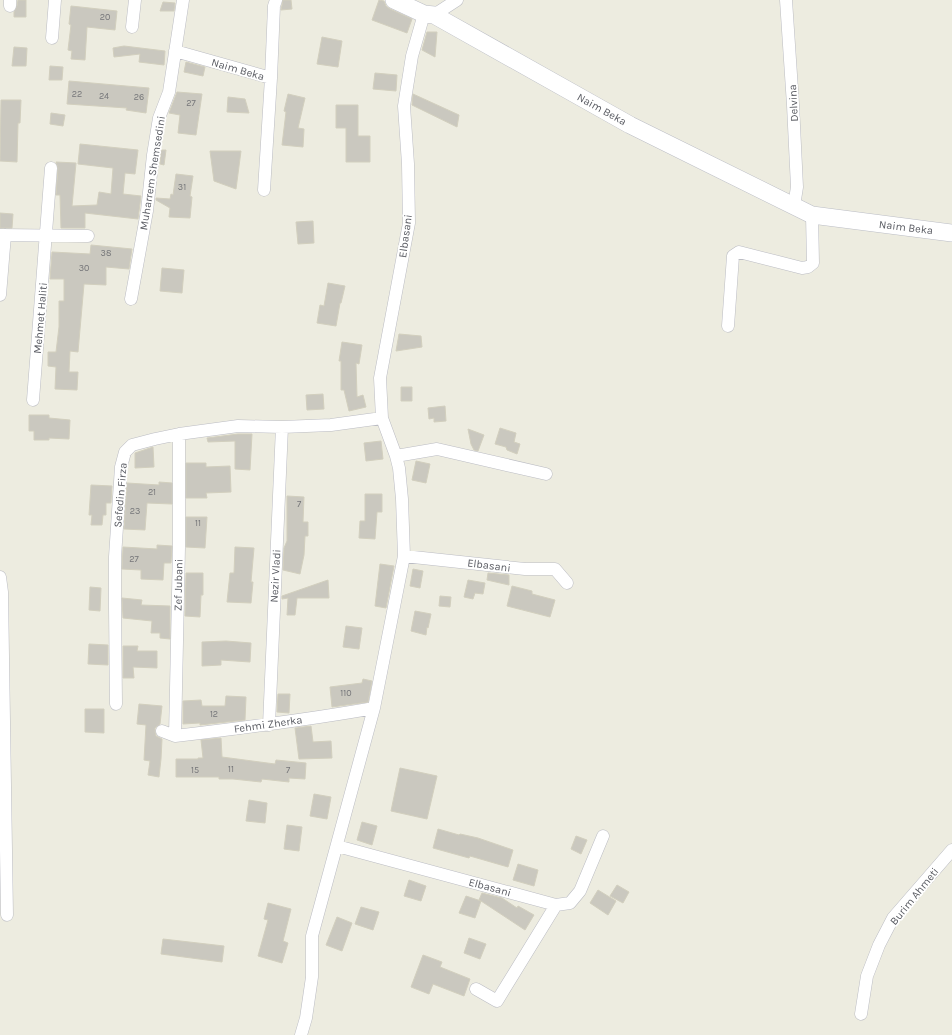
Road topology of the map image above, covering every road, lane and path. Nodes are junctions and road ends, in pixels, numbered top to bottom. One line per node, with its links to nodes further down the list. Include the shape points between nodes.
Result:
1 (55, 0): 10 (street)
2 (135, 0): 9 (street)
3 (183, 0): 11 (street, Muharrem Shemsedini)
4 (276, 0): 12 (street, Naim Beka)
5 (394, 0): 8 (street, Naim Beka)
6 (457, 0): 8 (street)
7 (786, 0): 15 (street, Delvina, via 797,180)
8 (429, 15): 15 (street, Naim Beka, via 630,125); 25 (street, Elbasani, via 412,56 404,106 409,222 380,378)
9 (132, 27)
10 (52, 38)
11 (175, 51): 12 (street, Naim Beka); 22 (street, Muharrem Shemsedini, via 169,92 159,118 147,210)
12 (271, 78): 14 (street)
13 (51, 168): 19 (street, Mehmet Haliti)
14 (264, 190)
15 (794, 206): 16 (street, Naim Beka)
16 (812, 215): 17 (street, Naim Beka); 23 (street, via 813,263 808,267 802,268 739,252 733,256)
17 (952, 233)
18 (2, 235): 19 (street); 21 (street)
19 (46, 236): 20 (street); 24 (street, Mehmet Haliti)
20 (88, 236)
21 (0, 296)
22 (131, 299)
23 (728, 326)
24 (33, 400)
25 (382, 418): 26 (street, Sefedin Firza, via 331,425); 28 (street, Elbasani)
26 (282, 427): 27 (street, Sefedin Firza, via 238,426); 35 (street, Nezir Vladi)
27 (179, 434): 33 (street, Sefedin Firza, via 132,445 125,452 121,467 115,557); 37 (street, Zef Jubani)
28 (396, 456): 29 (street, via 437,449); 30 (street, Elbasani, via 402,499)
29 (546, 474)
30 (404, 556): 32 (street, Elbasani, via 525,569 555,569); 34 (street, Elbasani)
31 (0, 577): 42 (street)
32 (568, 583)
33 (116, 704)
34 (374, 708): 35 (street, Fehmi Zherka); 39 (street, Elbasani)
35 (268, 725): 37 (street, Fehmi Zherka)
36 (162, 732): 37 (street, Fehmi Zherka)
37 (175, 736)
38 (603, 836): 41 (street, via 580,891 570,903)
39 (337, 846): 41 (street, Elbasani); 45 (street, Elbasani, via 312,936 312,977)
40 (952, 850): 44 (street, Burim Ahmeti, via 893,918 867,976)
41 (556, 905): 43 (street, via 497,1001)
42 (7, 915)
43 (476, 989)
44 (861, 1014)
45 (301, 1035)

